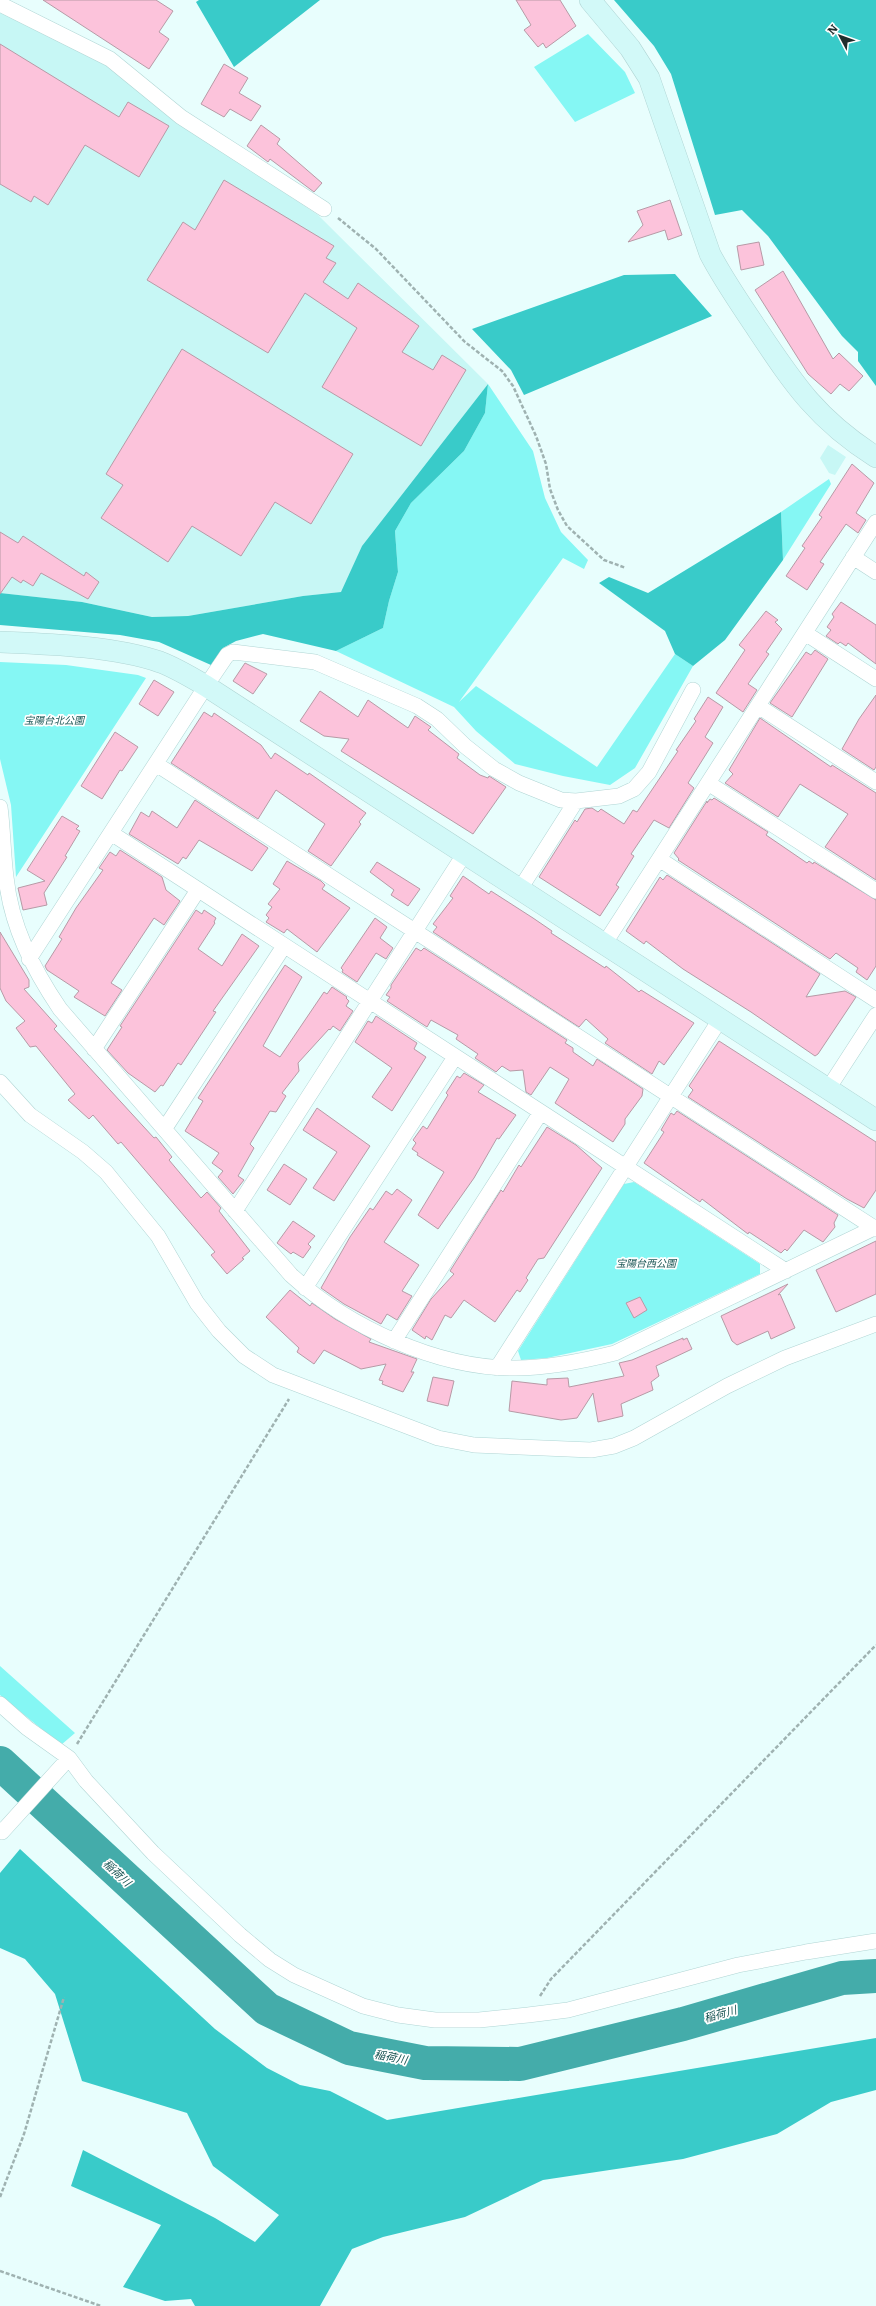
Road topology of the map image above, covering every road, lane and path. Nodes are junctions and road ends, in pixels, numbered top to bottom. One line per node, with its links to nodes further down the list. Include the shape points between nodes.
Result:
1 (590, 0): 4 (street, via 630,48 649,78 710,254 721,275 790,381 804,398 841,433)
2 (0, 4): 3 (street, via 110,60 181,117)
3 (324, 209): 7 (path, via 376,249 445,323 502,371 536,436 553,496 567,526 604,560)
4 (876, 457)
5 (876, 522): 6 (street)
6 (853, 557): 8 (street); 9 (street)
7 (626, 568)
8 (876, 572)
9 (805, 633): 11 (street); 14 (street)
10 (0, 642): 12 (street, via 54,645 143,658 171,666)
11 (876, 679)
12 (206, 686): 15 (street); 18 (street, via 227,655 233,652 315,662 417,706 437,719 494,768 519,783 561,800); 21 (street)
13 (693, 690): 18 (street, via 649,772 634,789 619,796)
14 (758, 706): 16 (street); 17 (street)
15 (156, 764): 20 (street); 26 (street)
16 (876, 782)
17 (708, 783): 22 (street); 25 (street)
18 (576, 801): 23 (street)
19 (0, 807): 29 (street, via 6,878 17,926)
20 (111, 833): 24 (street); 29 (street)
21 (465, 853): 23 (street); 26 (street)
22 (659, 859): 27 (street); 30 (street)
23 (520, 889): 27 (street)
24 (198, 890): 28 (street); 34 (street)
25 (876, 891)
26 (415, 930): 31 (street); 38 (street)
27 (605, 943): 33 (street)
28 (284, 946): 31 (street); 41 (street)
29 (29, 960): 34 (street, via 60,1009)
30 (876, 1000)
31 (370, 1002): 35 (street); 43 (street)
32 (876, 1015): 37 (street)
33 (721, 1018): 37 (street); 38 (street)
34 (94, 1049): 41 (street)
35 (455, 1057): 39 (street); 46 (street)
36 (0, 1082): 50 (street, via 30,1115 83,1152 106,1172 158,1236 196,1303 219,1332 244,1356 273,1376)
37 (828, 1089): 40 (street)
38 (671, 1096): 42 (street); 44 (street)
39 (541, 1112): 42 (street); 48 (street)
40 (876, 1120)
41 (165, 1128): 43 (street)
42 (625, 1167): 45 (street); 49 (street)
43 (235, 1211): 46 (street)
44 (876, 1228): 45 (street)
45 (786, 1271): 49 (street, via 615,1353 572,1364)
46 (305, 1288): 48 (street, via 360,1325)
47 (876, 1324): 50 (street, via 785,1358 727,1386 634,1438 614,1446 591,1450 474,1445 438,1438)
48 (394, 1341): 49 (street, via 451,1360)
49 (497, 1368)
50 (298, 1385): 53 (path)
51 (876, 1645): 57 (path, via 551,1979)
52 (0, 1704): 53 (street)
53 (64, 1764): 54 (street, via 15,1819 2,1832); 57 (street, via 86,1781 153,1853 240,1935 270,1960 294,1975 363,2006 398,2015 435,2020 479,2020)
54 (0, 1830)
55 (876, 1941): 57 (street, via 738,1965 568,2010)
56 (64, 1997): 58 (path, via 24,2134)
57 (528, 2015)
58 (0, 2197)
59 (0, 2271): 60 (path)
60 (101, 2306)

